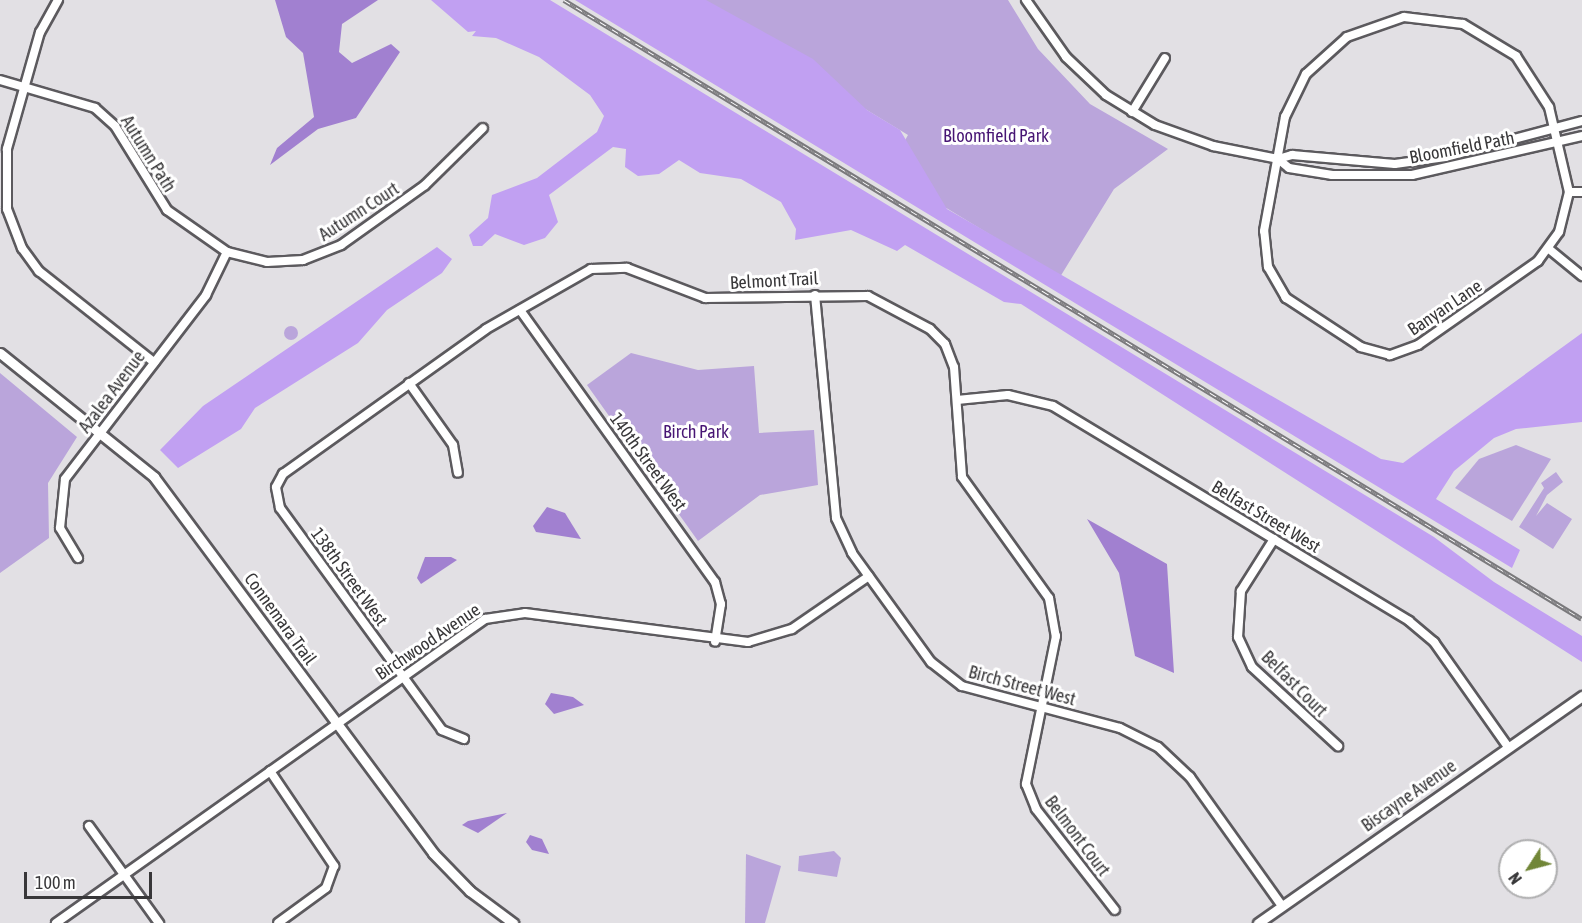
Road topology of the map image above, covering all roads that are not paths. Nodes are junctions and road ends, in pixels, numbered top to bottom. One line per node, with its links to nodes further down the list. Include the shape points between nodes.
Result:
1 (58, 0): 5 (street, via 43,21)
2 (1026, 0): 6 (street, Bloomfield Path, via 1075,67)
3 (1165, 58): 6 (street)
4 (0, 80): 5 (street, Autumn Path)
5 (24, 86): 16 (street, Autumn Path, via 104,114 158,202); 21 (street, via 3,174 16,237 51,283)
6 (1132, 112): 12 (street, Bloomfield Path, via 1188,139)
7 (1582, 121): 9 (street, Bloomfield Path)
8 (483, 128): 16 (street, Autumn Court, via 425,185 328,252 278,262)
9 (1556, 128): 11 (street, Banyan Lane); 12 (street, Bloomfield Path, via 1410,162); 12 (street, Banyan Lane, via 1537,82 1503,45 1452,21 1404,17 1357,31 1312,67 1289,106)
10 (1582, 136): 11 (street, Bloomfield Path)
11 (1559, 142): 12 (street, Bloomfield Path, via 1449,169 1396,176 1323,173 1289,168); 13 (street, Banyan Lane)
12 (1278, 159): 15 (street, Banyan Lane, via 1264,231 1272,279 1297,308 1368,350 1390,355 1412,349)
13 (1569, 192): 14 (street); 15 (street, Banyan Lane, via 1563,224)
14 (1582, 192)
15 (1549, 249): 17 (street)
16 (227, 252): 21 (street, Azalea Avenue, via 206,295)
17 (1582, 276)
18 (815, 295): 19 (street, Belmont Trail, via 705,298 609,266 582,272); 23 (street, Belmont Trail, via 868,296 930,329 953,361); 29 (street, Birch Street West, via 832,507 842,535)
19 (520, 310): 22 (street, Belmont Trail); 30 (street, 140th Street West, via 715,582 721,604)
20 (0, 353): 24 (street, Connemara Trail)
21 (154, 362): 24 (street, Azalea Avenue)
22 (409, 383): 25 (street, via 453,445); 26 (street, Belmont Trail, via 283,474)
23 (957, 400): 27 (street, Belfast Street West, via 1008,395 1043,402); 33 (street, Belmont Trail, via 962,477 1052,607 1056,636)
24 (101, 431): 28 (street, Azalea Avenue, via 60,492 60,528); 34 (street, Connemara Trail, via 165,490)
25 (458, 473)
26 (275, 492): 31 (street, 138th Street West, via 280,508)
27 (1274, 539): 36 (street, Belfast Court, via 1241,591 1238,637 1252,667); 37 (street, Belfast Street West, via 1426,634)
28 (78, 558)
29 (869, 576): 30 (street, Birchwood Avenue, via 778,635); 33 (street, Birch Street West, via 931,662 952,682)
30 (715, 642): 31 (street, Birchwood Avenue, via 504,613 476,624)
31 (403, 677): 34 (street, Birchwood Avenue); 35 (street, 138th Street West, via 442,730)
32 (1581, 696): 37 (street, Biscayne Avenue)
33 (1041, 706): 41 (street, Birch Street West, via 1120,728 1165,752 1190,777); 42 (street, Belmont Court, via 1026,766 1031,801)
34 (336, 724): 38 (street, Birchwood Avenue); 46 (street, Connemara Trail, via 433,854 470,891)
35 (464, 739)
36 (1338, 746)
37 (1508, 747): 41 (street, Biscayne Avenue)
38 (270, 771): 40 (street, Birchwood Avenue); 45 (street, via 334,866 326,888)
39 (89, 825): 40 (street)
40 (125, 875): 43 (street, Birchwood Avenue); 44 (street)
41 (1282, 906): 47 (street, Biscayne Avenue)
42 (1115, 910)
43 (57, 923)
44 (159, 923)
45 (278, 923)
46 (513, 923)
47 (1258, 923)

